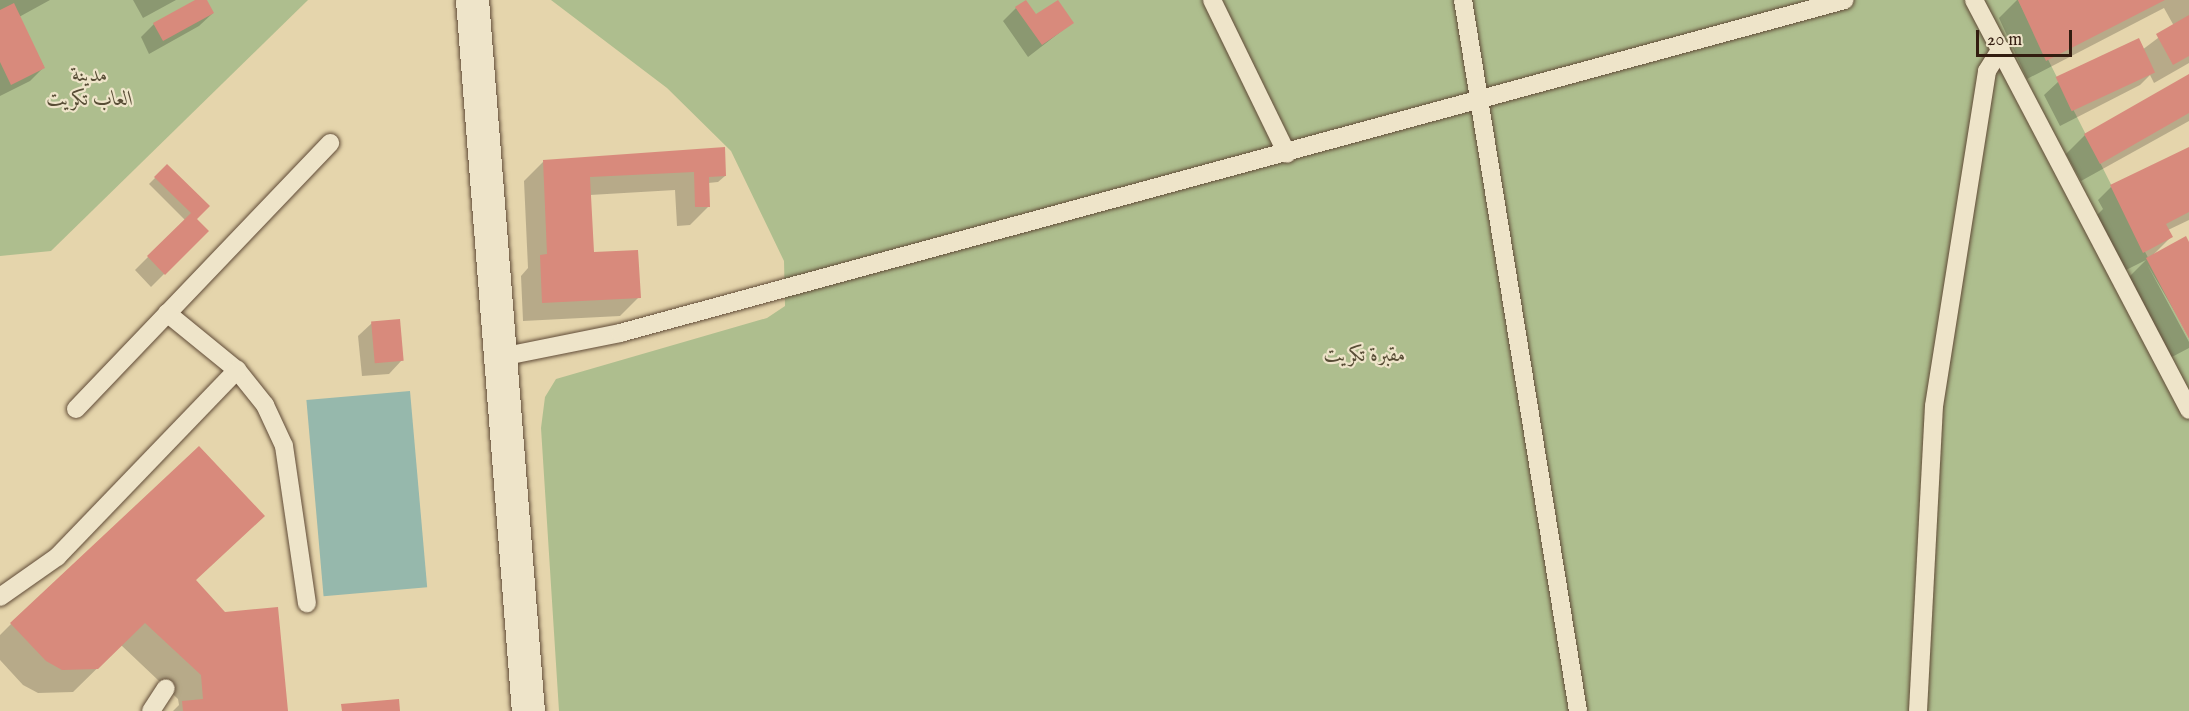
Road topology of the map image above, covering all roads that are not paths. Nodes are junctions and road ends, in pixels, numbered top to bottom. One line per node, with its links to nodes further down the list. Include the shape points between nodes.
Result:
1 (472, 0): 11 (street)
2 (1212, 0): 9 (lane)
3 (1463, 0): 7 (lane)
4 (1845, 0): 7 (lane)
5 (1974, 0): 6 (lane)
6 (2001, 49): 14 (lane); 21 (lane, via 1987,71 1934,406)
7 (1481, 101): 9 (lane); 20 (lane)
8 (330, 143): 10 (lane)
9 (1287, 154): 11 (lane, via 620,333)
10 (167, 313): 12 (lane); 13 (lane)
11 (501, 357): 19 (street)
12 (237, 370): 15 (lane, via 57,556); 16 (lane, via 265,405 284,446)
13 (76, 409)
14 (2189, 410)
15 (0, 597)
16 (307, 603)
17 (166, 688): 18 (lane)
18 (151, 711)
19 (528, 711)
20 (1578, 711)
21 (1918, 711)

